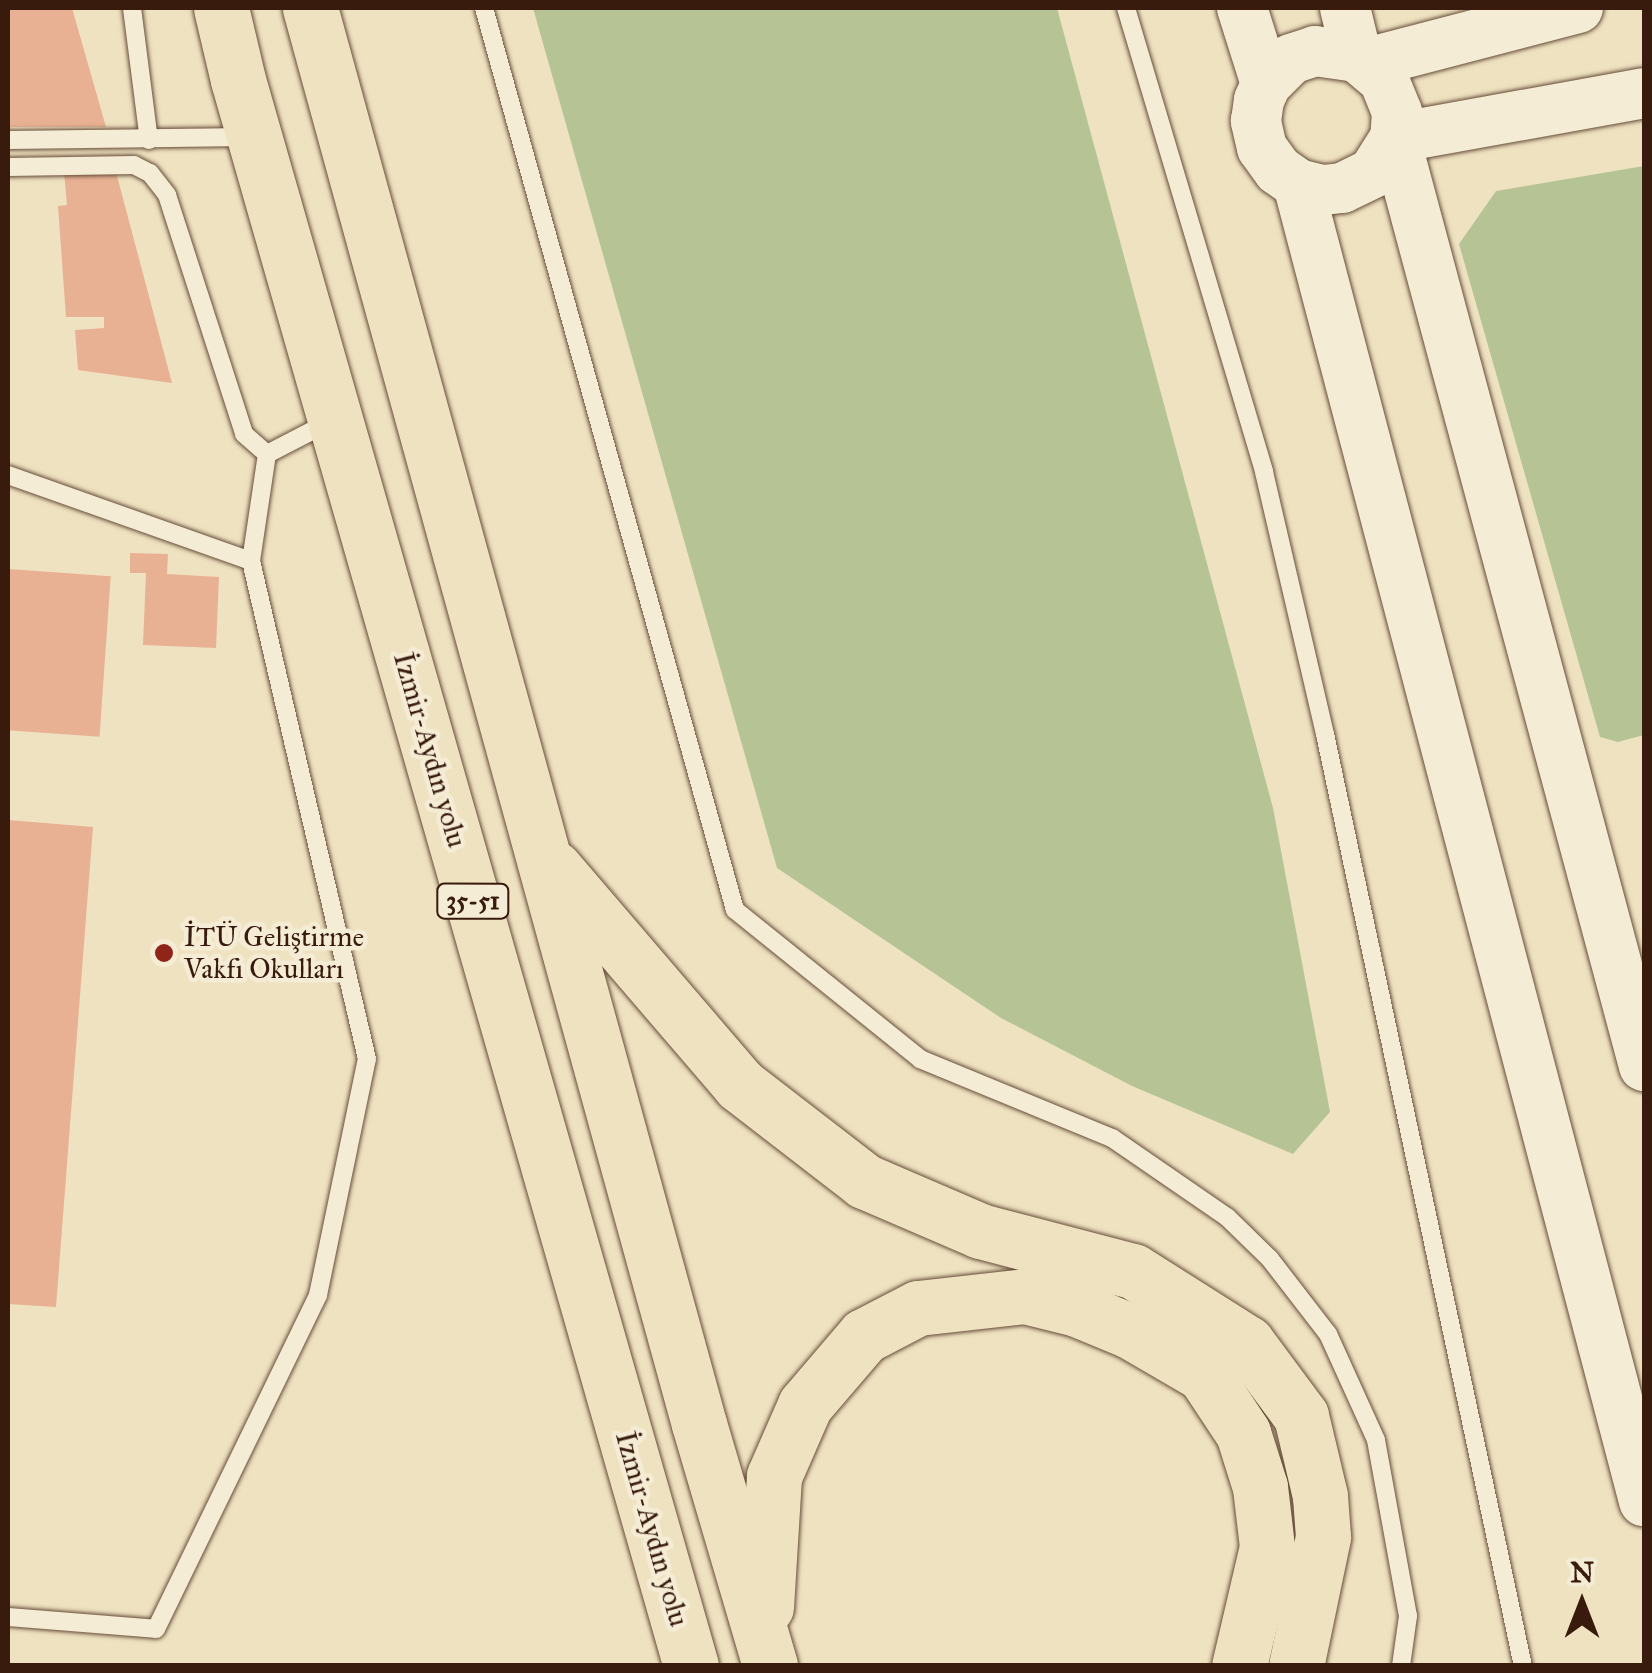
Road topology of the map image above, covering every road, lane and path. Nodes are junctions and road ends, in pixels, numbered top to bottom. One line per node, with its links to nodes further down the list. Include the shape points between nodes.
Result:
1 (132, 8): 15 (lane)
2 (221, 8): 12 (highway, İzmir-Aydın yolu / 35-51)
3 (310, 8): 22 (highway, 35-51)
4 (484, 8): 30 (lane, via 735,910 920,1059 1112,1138 1227,1217 1270,1258 1328,1334 1376,1440 1408,1616)
5 (1126, 8): 31 (lane, via 1268,490)
6 (1242, 8): 10 (street)
7 (1346, 8): 9 (street)
8 (1578, 8): 9 (street)
9 (1362, 60): 10 (street, via 1314,51 1291,59); 13 (street, via 1384,80 1396,112)
10 (1266, 84): 17 (street, via 1256,120 1262,148)
11 (1644, 92): 13 (street)
12 (254, 137): 15 (lane); 18 (highway, İzmir-Aydın yolu / 35-51)
13 (1395, 138): 17 (street, via 1373,173 1342,188); 23 (street, via 1624,960)
14 (8, 140): 15 (lane)
15 (149, 140)
16 (8, 167): 19 (lane, via 134,165 150,174 167,195 244,434)
17 (1298, 184): 24 (street)
18 (335, 419): 19 (lane); 27 (highway, İzmir-Aydın yolu / 35-51)
19 (268, 454): 21 (lane)
20 (8, 475): 21 (lane)
21 (251, 561): 25 (lane, via 367,1060 318,1295 156,1629)
22 (546, 858): 26 (highway, 35-51); 29 (highway, 35-51, via 740,1085 864,1181 980,1230 1133,1271 1247,1343 1302,1416 1320,1496 1322,1536)
23 (1644, 1066)
24 (1644, 1501)
25 (8, 1617)
26 (767, 1655): 28 (highway, via 774,1476 804,1405 864,1336 918,1308 1025,1296 1130,1331 1204,1374 1243,1433 1260,1487 1267,1547)
27 (691, 1666)
28 (1238, 1666)
29 (1296, 1666)
30 (1402, 1666)
31 (1523, 1666)

